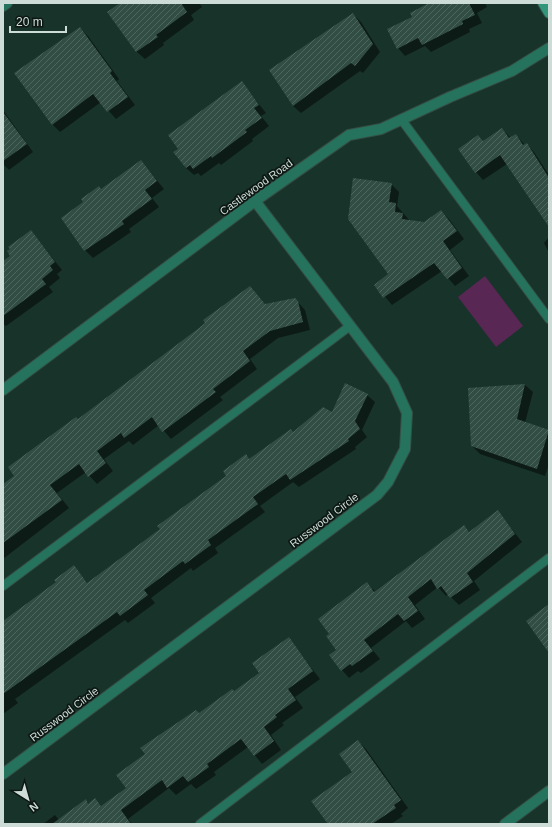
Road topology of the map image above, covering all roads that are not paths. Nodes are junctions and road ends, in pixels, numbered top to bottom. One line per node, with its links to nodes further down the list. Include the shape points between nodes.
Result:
1 (6, 3): 3 (street)
2 (542, 3): 4 (main road)
3 (3, 6)
4 (549, 13)
5 (549, 48): 6 (street, Castlewood Road, via 512,71)
6 (401, 120): 7 (street, Castlewood Road, via 381,129 349,135); 8 (lane)
7 (256, 201): 9 (street, Russwood Circle); 10 (street, Castlewood Road)
8 (549, 319)
9 (350, 326): 12 (lane); 13 (street, Russwood Circle, via 393,382 407,413 405,449 388,482 377,495)
10 (3, 390)
11 (549, 558): 15 (lane)
12 (3, 586)
13 (3, 774)
14 (549, 791): 16 (street)
15 (200, 824)
16 (505, 824)

